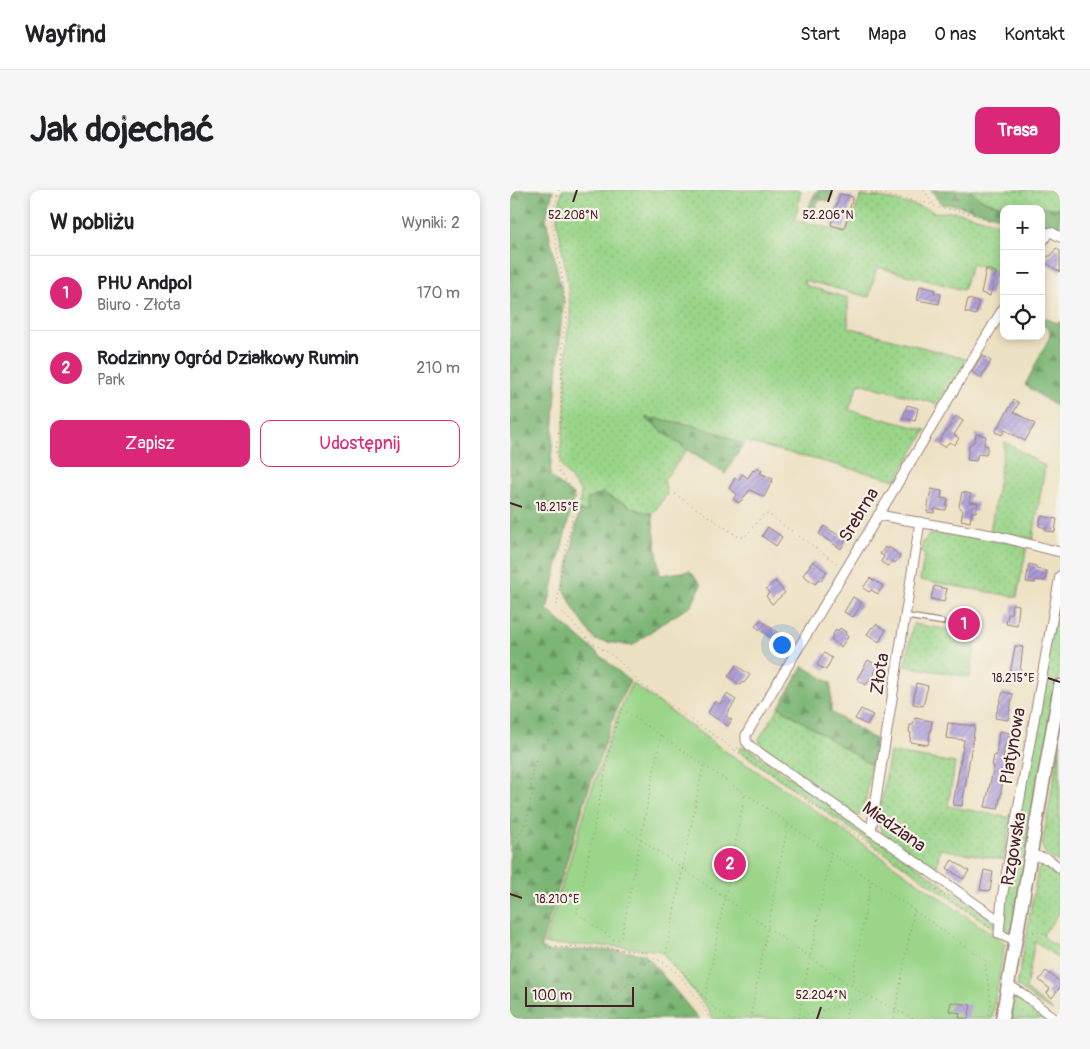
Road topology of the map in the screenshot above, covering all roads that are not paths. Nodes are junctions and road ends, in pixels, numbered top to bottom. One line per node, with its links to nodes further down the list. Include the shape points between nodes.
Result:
1 (1060, 237): 2 (street, via 1051,232)
2 (1045, 238)
3 (1000, 314): 4 (street, Srebrna)
4 (878, 515): 5 (street); 11 (street, Srebrna, via 746,735)
5 (920, 522): 6 (street); 8 (street, Złota)
6 (1060, 552)
7 (1060, 576): 15 (street, Platynowa)
8 (905, 616): 9 (lane); 12 (street, Złota)
9 (942, 622)
10 (1059, 693): 13 (street, Rzgowska)
11 (746, 741): 12 (street, Miedziana)
12 (871, 831): 15 (street, Miedziana)
13 (1031, 856): 14 (street, via 1048,859); 16 (street, Rzgowska)
14 (1060, 868)
15 (1000, 921): 16 (street, via 999,934 1006,938)
16 (1020, 936): 17 (street, Rzgowska)
17 (1008, 985): 18 (street, Rzgowska); 19 (street)
18 (1002, 1019)
19 (1054, 1019)

